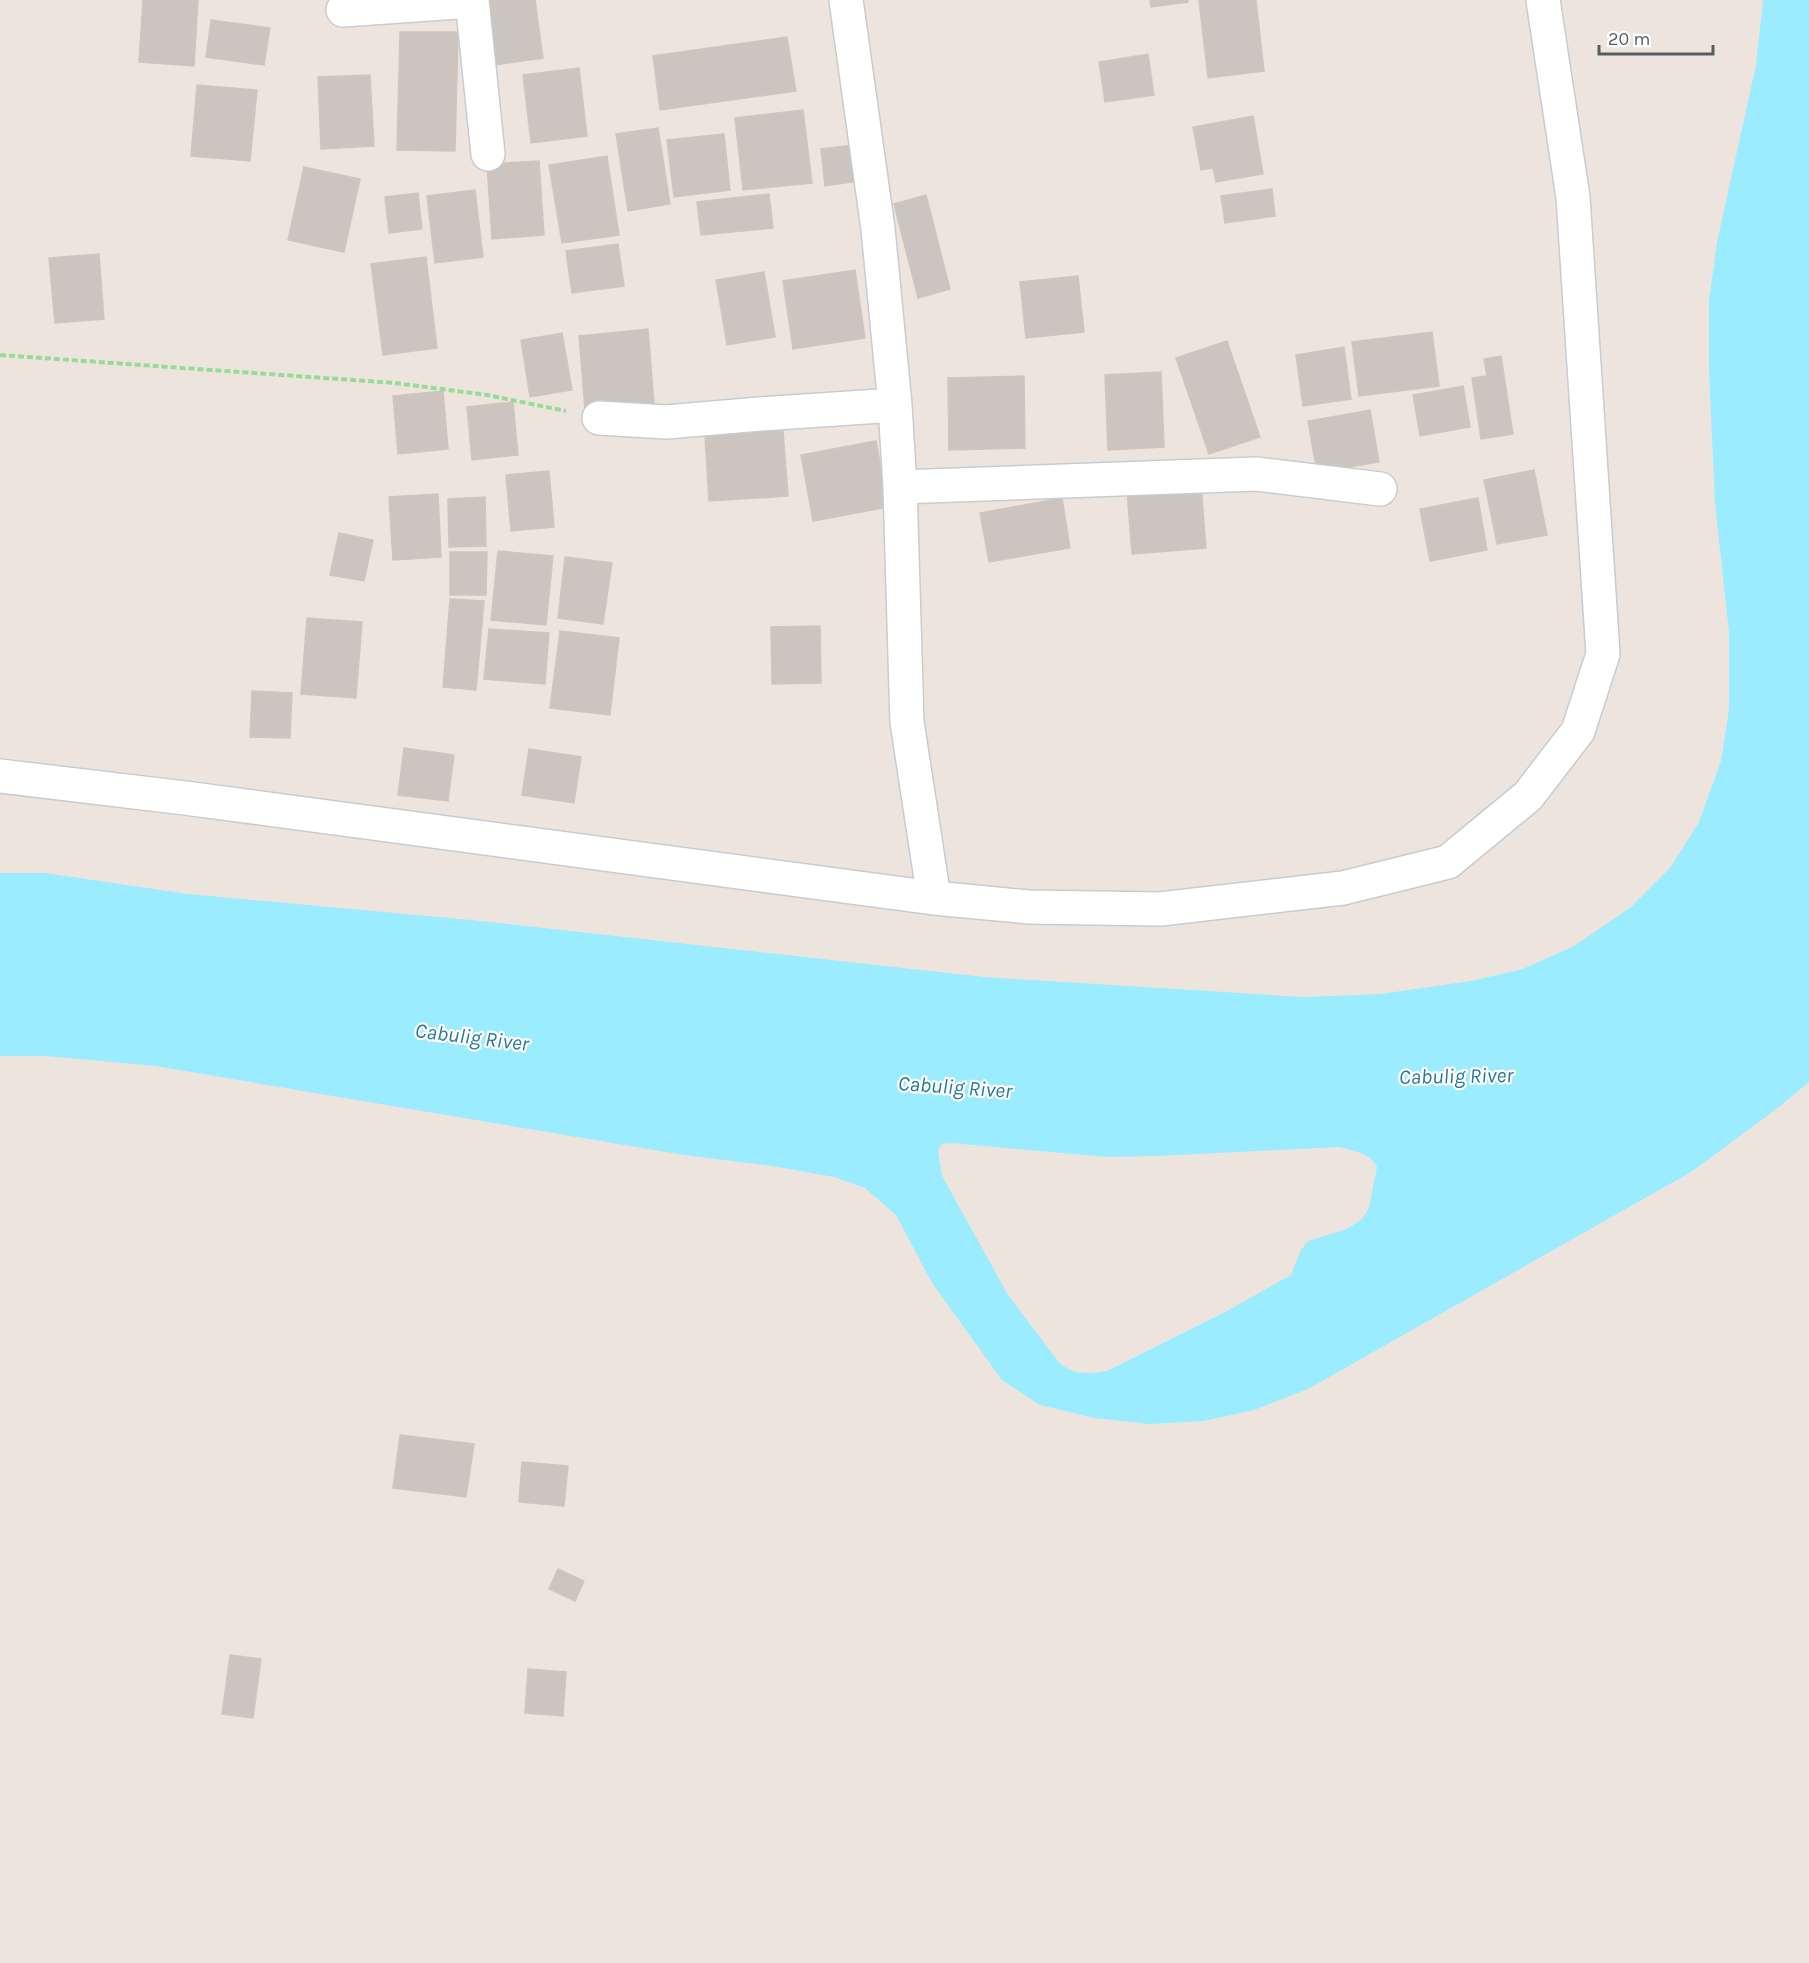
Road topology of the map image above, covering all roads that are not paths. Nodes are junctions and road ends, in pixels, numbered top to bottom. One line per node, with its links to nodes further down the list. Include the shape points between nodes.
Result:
1 (846, 0): 6 (street, via 878,229)
2 (1543, 0): 11 (street, via 1573,197 1603,654 1578,731 1528,796 1448,862 1343,888 1160,909 1029,907)
3 (472, 1): 4 (street); 5 (street)
4 (343, 10)
5 (488, 154)
6 (895, 405): 7 (street, via 666,422); 8 (street)
7 (599, 418)
8 (900, 487): 9 (street, via 1256,474); 11 (street, via 907,722)
9 (1380, 489)
10 (0, 776): 11 (street)
11 (934, 898)

